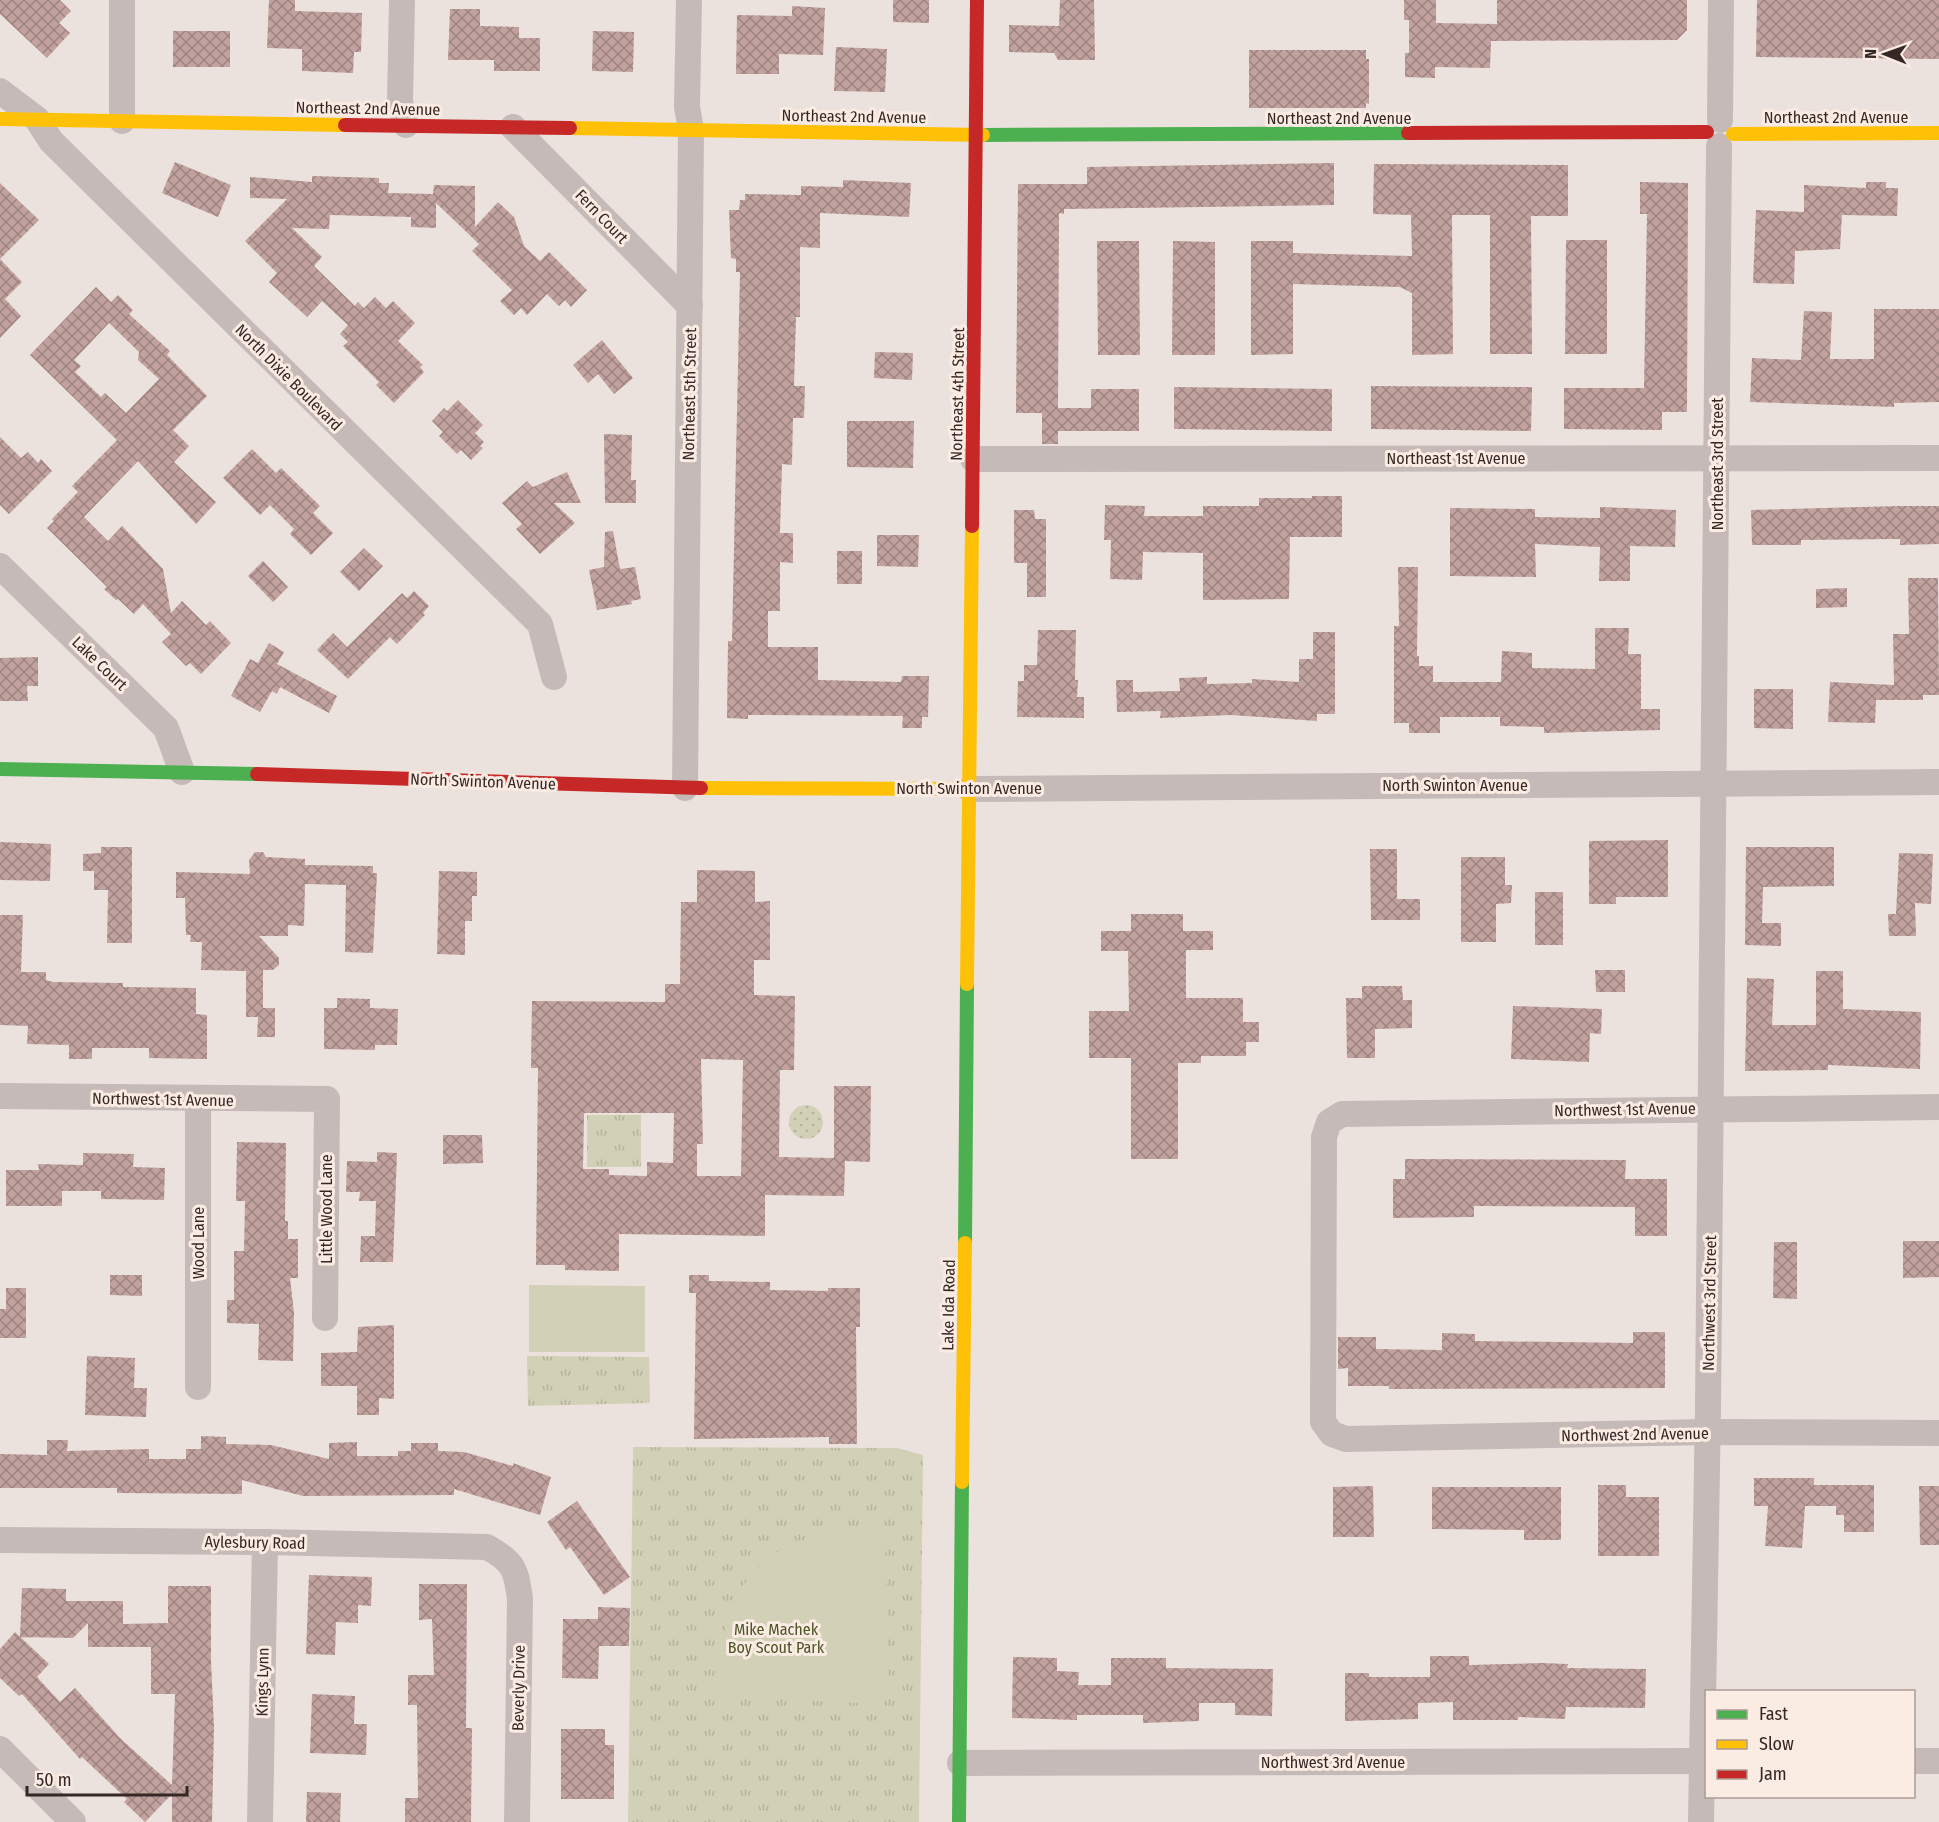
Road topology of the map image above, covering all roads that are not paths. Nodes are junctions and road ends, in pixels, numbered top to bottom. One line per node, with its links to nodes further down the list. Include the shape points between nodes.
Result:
1 (122, 0): 9 (street)
2 (402, 0): 10 (street, via 400,102)
3 (689, 0): 12 (street, Northeast 5th Street, via 687,107)
4 (977, 0): 15 (street, Northeast 4th Street)
5 (1721, 0): 13 (street, Northeast 3rd Street)
6 (0, 91): 8 (street, North Dixie Boulevard)
7 (0, 119): 8 (street, Northeast 2nd Avenue)
8 (37, 119): 9 (street, Northeast 2nd Avenue); 21 (street, North Dixie Boulevard, via 51,141 540,624)
9 (122, 121): 10 (street, Northeast 2nd Avenue)
10 (406, 125): 11 (street, Northeast 2nd Avenue)
11 (513, 127): 12 (street, Northeast 2nd Avenue); 16 (street, Fern Court)
12 (691, 130): 15 (street, Northeast 2nd Avenue); 16 (street, Northeast 5th Street)
13 (1720, 133): 14 (street, Northeast 2nd Avenue); 15 (street, Northeast 2nd Avenue); 17 (street, Northeast 3rd Street)
14 (1939, 133)
15 (976, 135): 19 (street, Northeast 4th Street)
16 (690, 306): 26 (street, Northeast 5th Street)
17 (1717, 458): 18 (street, Northeast 1st Avenue); 19 (street, Northeast 1st Avenue); 24 (street, Northeast 3rd Street)
18 (1939, 458)
19 (973, 459): 27 (street, Northeast 4th Street)
20 (0, 566): 23 (street, Lake Court, via 166,728)
21 (554, 677)
22 (0, 769): 23 (street, North Swinton Avenue)
23 (182, 772): 26 (street, North Swinton Avenue)
24 (1714, 783): 25 (street, North Swinton Avenue); 27 (street, North Swinton Avenue); 31 (street, Northwest 3rd Street)
25 (1939, 783)
26 (685, 788): 27 (street, North Swinton Avenue)
27 (970, 789): 45 (street, Lake Ida Road)
28 (0, 1096): 30 (street, Northwest 1st Avenue)
29 (327, 1099): 30 (street, Northwest 1st Avenue); 33 (street, Little Wood Lane)
30 (198, 1100): 34 (street, Wood Lane)
31 (1711, 1107): 32 (street, Northwest 1st Avenue); 35 (street, Northwest 3rd Street); 37 (street, Northwest 1st Avenue, via 1342,1114 1329,1122 1324,1137 1323,1422)
32 (1939, 1107)
33 (325, 1318)
34 (198, 1387)
35 (1708, 1432): 36 (street, Northwest 2nd Avenue); 37 (street, Northwest 2nd Avenue, via 1346,1439); 42 (street, Northwest 3rd Street)
36 (1939, 1433)
37 (1332, 1434)
38 (0, 1540): 39 (street, Aylesbury Road)
39 (265, 1542): 40 (street, Aylesbury Road, via 468,1545 487,1547); 47 (street, Kings Lynn)
40 (506, 1558): 48 (street, Beverly Drive, via 516,1573 520,1599)
41 (0, 1749): 46 (street)
42 (1704, 1761): 45 (street, Northwest 3rd Avenue); 50 (street, Northwest 3rd Street)
43 (1915, 1761): 44 (street)
44 (1939, 1761)
45 (960, 1763): 49 (street, Lake Ida Road)
46 (73, 1822)
47 (260, 1822)
48 (517, 1822)
49 (959, 1822)
50 (1701, 1822)

